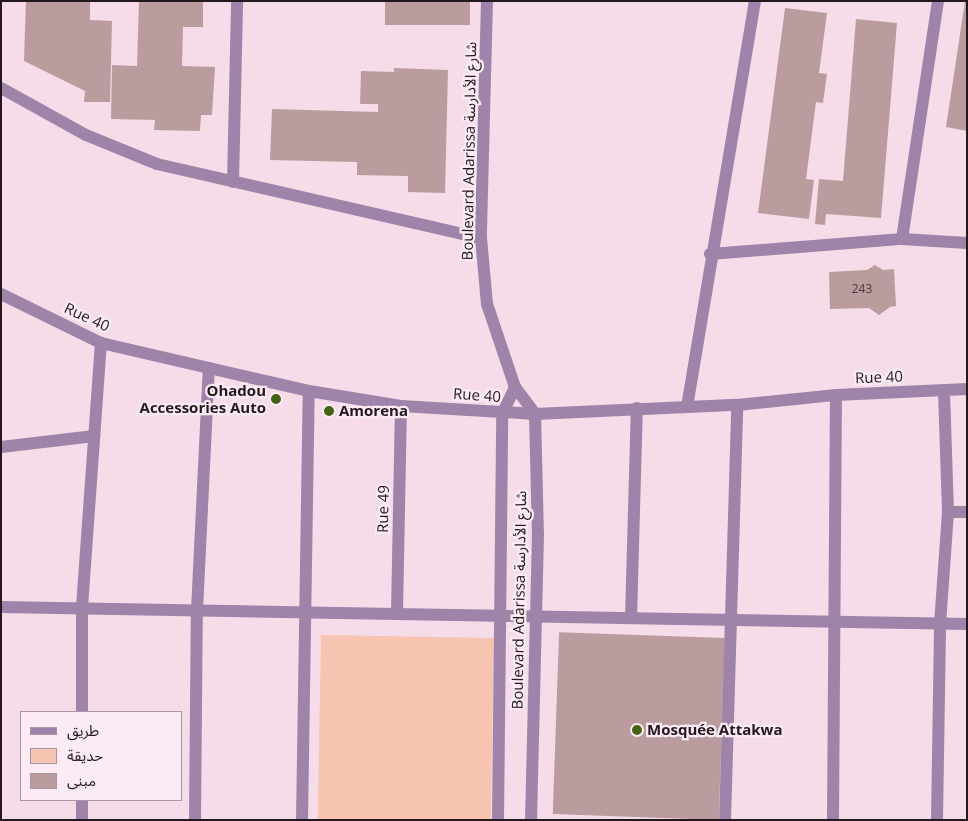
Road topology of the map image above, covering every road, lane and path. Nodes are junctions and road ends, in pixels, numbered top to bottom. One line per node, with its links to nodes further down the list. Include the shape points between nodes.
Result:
1 (237, 1): 6 (street)
2 (487, 1): 7 (street, Boulevard Adarissa شارع الأدارسة)
3 (754, 1): 10 (street)
4 (938, 1): 8 (street)
5 (1, 88): 6 (street, via 118,150 157,164)
6 (233, 182): 7 (street)
7 (481, 238): 14 (street, Boulevard Adarissa شارع الأدارسة, via 487,304)
8 (902, 239): 9 (street); 10 (street)
9 (967, 243)
10 (710, 254): 22 (street)
11 (1, 294): 12 (street, Rue 40)
12 (102, 343): 13 (street, Rue 40); 25 (street)
13 (210, 368): 16 (street, Rue 40); 31 (street)
14 (515, 387): 23 (street, Boulevard Adarissa شارع الأدارسة); 24 (street, Boulevard Adarissa شارع الأدارسة)
15 (967, 389): 17 (street, Rue 40)
16 (309, 391): 20 (street, Rue 40); 32 (street)
17 (944, 391): 18 (street, Rue 40); 27 (street)
18 (836, 395): 19 (street, Rue 40); 38 (street)
19 (736, 405): 22 (street, Rue 40); 37 (street)
20 (401, 406): 23 (street, Rue 40); 33 (street, Rue 49)
21 (637, 408): 22 (street, Rue 40); 24 (street, Rue 40); 36 (street)
22 (687, 408)
23 (502, 414): 24 (street, Rue 40); 34 (street, Boulevard Adarissa شارع الأدارسة)
24 (535, 414): 35 (street, Boulevard Adarissa شارع الأدارسة)
25 (94, 436): 26 (street); 30 (street)
26 (1, 447)
27 (948, 512): 28 (street); 39 (street)
28 (967, 512)
29 (1, 607): 30 (street)
30 (82, 607): 31 (street); 41 (street)
31 (197, 610): 32 (street); 44 (street)
32 (306, 612): 33 (street); 45 (street)
33 (397, 614): 34 (street)
34 (501, 615): 35 (street); 46 (street, Boulevard Adarissa شارع الأدارسة)
35 (537, 616): 36 (street); 47 (street, Boulevard Adarissa شارع الأدارسة)
36 (632, 618): 37 (street)
37 (732, 620): 38 (street); 48 (street)
38 (834, 621): 39 (street); 49 (street)
39 (940, 624): 40 (street); 50 (street)
40 (967, 624)
41 (82, 711)
42 (82, 801): 43 (street)
43 (82, 820)
44 (195, 820)
45 (302, 820)
46 (498, 820)
47 (531, 820)
48 (725, 820)
49 (833, 820)
50 (937, 820)

